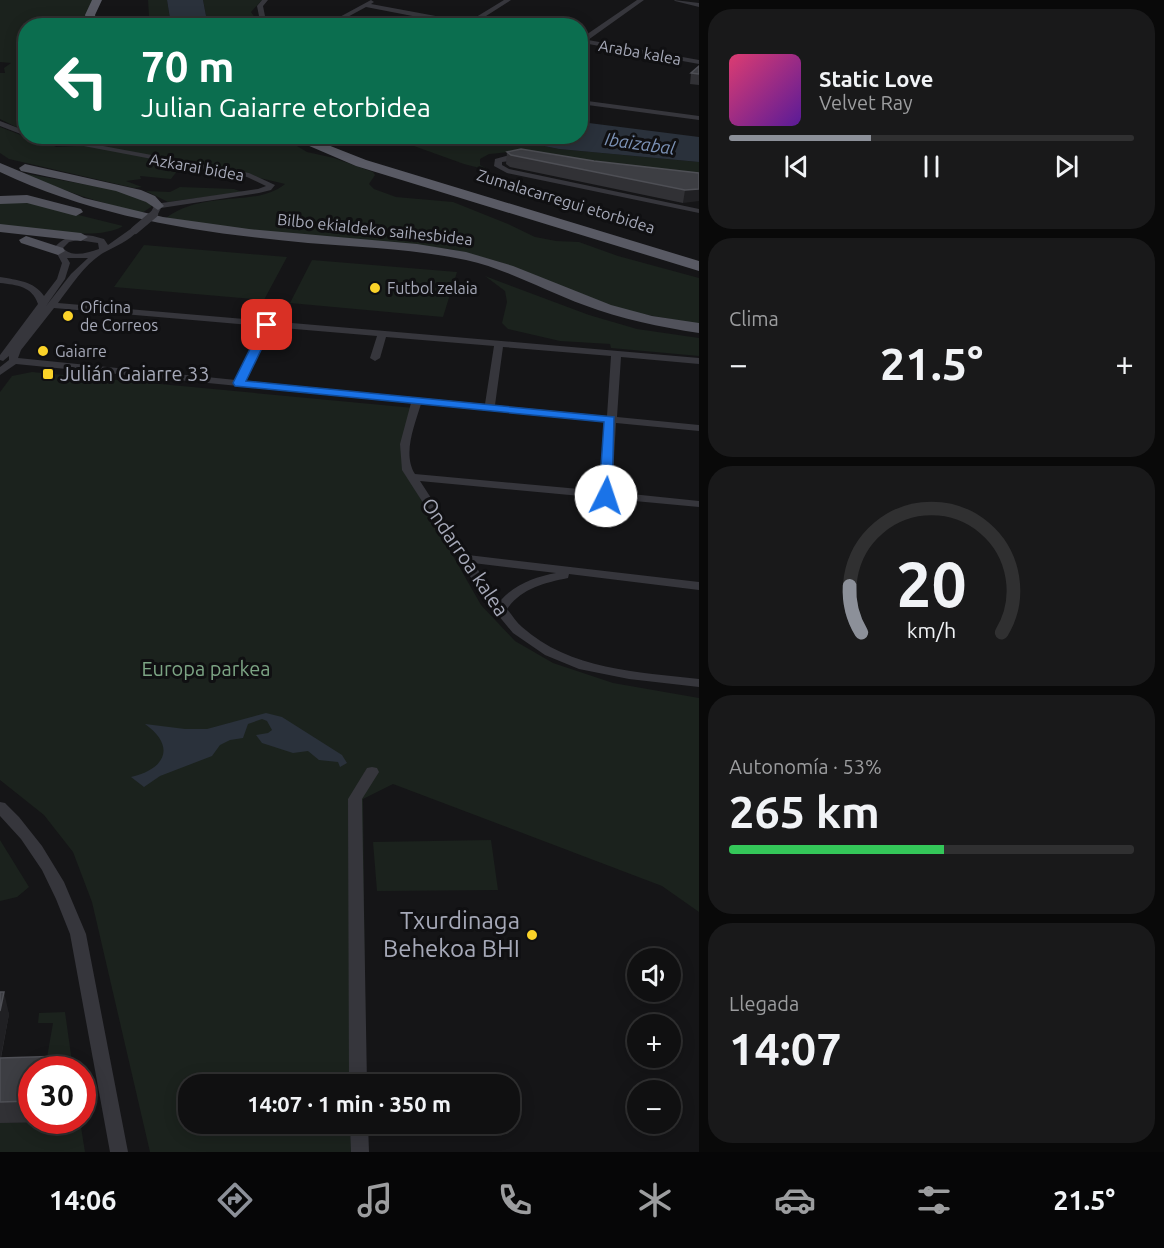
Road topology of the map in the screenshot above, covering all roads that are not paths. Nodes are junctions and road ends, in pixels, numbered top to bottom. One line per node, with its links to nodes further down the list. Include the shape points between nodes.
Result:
1 (97, 0): 10 (highway)
2 (106, 0): 11 (highway)
3 (265, 0): 12 (street, via 260,6)
4 (375, 0): 8 (street)
5 (508, 0): 15 (street)
6 (641, 0): 16 (street)
7 (677, 0): 9 (street)
8 (364, 5): 13 (street); 14 (street)
9 (699, 5)
10 (91, 18)
11 (101, 18)
12 (262, 18)
13 (340, 18)
14 (435, 18)
15 (478, 18)
16 (588, 37)
17 (588, 43): 18 (street, Araba kalea)
18 (699, 62)
19 (588, 103): 20 (street)
20 (699, 118)
21 (0, 123): 22 (street)
22 (18, 131)
23 (78, 144): 32 (street, Azkarai bidea, via 239,173 271,184 259,191)
24 (311, 144): 30 (highway, via 346,159)
25 (327, 144): 30 (highway)
26 (0, 158): 32 (main road, via 32,171 141,193 154,199)
27 (534, 159): 33 (street, via 511,158 498,163 507,171)
28 (0, 167): 50 (main road, Bilbo ekialdeko saihesbidea, via 80,200 189,226 468,256 609,309)
29 (0, 178): 38 (main road, via 101,214)
30 (418, 178): 40 (highway, via 449,181); 42 (highway, Zumalacarregui etorbidea); 43 (highway, Zumalacarregui etorbidea); 44 (highway, via 438,191)
31 (0, 200): 38 (main road, via 27,199 159,231)
32 (156, 210): 35 (street, bridge)
33 (699, 211)
34 (0, 228): 37 (main road)
35 (135, 230): 37 (street, via 115,236); 39 (street)
36 (0, 235): 41 (main road)
37 (86, 237): 39 (street, via 104,243); 41 (street, via 59,244)
38 (222, 237): 52 (main road, Bilbo ekialdeko saihesbidea, via 483,267 610,316)
39 (101, 250): 41 (street, via 79,257); 48 (street)
40 (699, 251)
41 (59, 252): 45 (street, via 66,263)
42 (699, 259)
43 (699, 266)
44 (699, 274)
45 (61, 279): 47 (street); 48 (street)
46 (0, 280): 47 (street)
47 (27, 285): 48 (street)
48 (47, 304): 49 (street); 57 (street)
49 (268, 324): 51 (street); 58 (street)
50 (699, 328)
51 (383, 333): 53 (street); 55 (street)
52 (699, 334)
53 (499, 344): 54 (street); 60 (street)
54 (616, 354): 56 (street); 61 (street)
55 (375, 358)
56 (699, 362)
57 (5, 363): 58 (street)
58 (239, 383): 59 (street)
59 (417, 401): 60 (street); 63 (street, Ondarroa kalea, via 404,458)
60 (490, 408): 61 (street)
61 (610, 419): 62 (street); 64 (street)
62 (699, 428)
63 (411, 477): 64 (street); 66 (street, Ondarroa kalea)
64 (606, 496): 65 (street)
65 (699, 504)
66 (464, 558): 67 (street); 69 (street, Ondarroa kalea)
67 (577, 572): 68 (street); 69 (street, via 526,586 512,594)
68 (699, 586)
69 (500, 610): 70 (street, Ondarroa kalea, via 537,645 567,660 607,672)
70 (699, 683)
71 (372, 772): 73 (street, via 355,799)
72 (0, 807): 75 (street, via 41,854 66,900 78,934)
73 (358, 1074)
74 (359, 1134): 76 (street)
75 (119, 1152)
76 (360, 1152)

